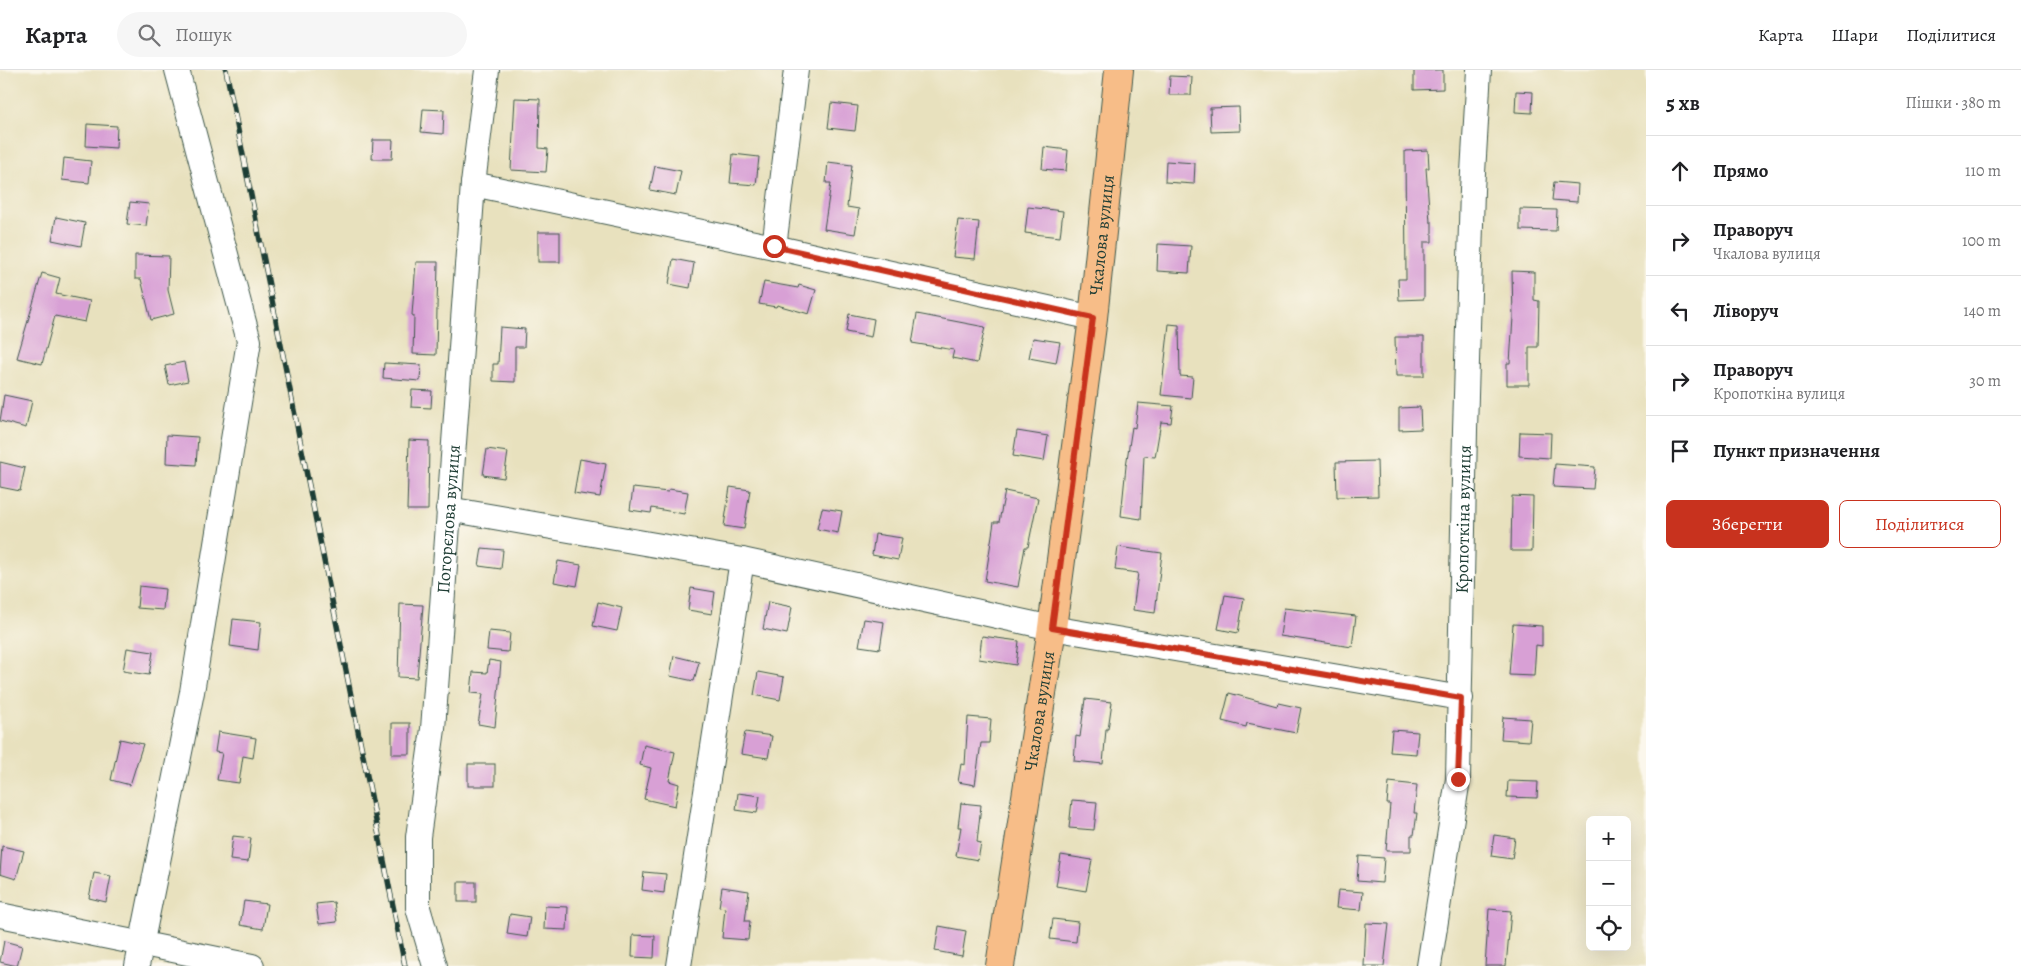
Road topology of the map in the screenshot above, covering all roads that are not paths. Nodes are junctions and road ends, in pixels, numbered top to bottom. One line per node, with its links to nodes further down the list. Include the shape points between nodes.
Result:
1 (177, 70): 14 (street, via 249,341 192,692)
2 (487, 70): 6 (street, Погорєлова вулиця)
3 (796, 70): 7 (street)
4 (1118, 70): 8 (main road, Чкалова вулиця)
5 (1479, 70): 12 (street, Кропоткіна вулиця, via 1472,190)
6 (473, 184): 7 (street); 9 (street, Погорєлова вулиця)
7 (774, 246): 8 (street)
8 (1093, 318): 11 (main road, Чкалова вулиця)
9 (448, 509): 10 (street); 16 (street, Погорєлова вулиця, via 433,729 418,837 418,908)
10 (742, 560): 11 (street); 17 (street)
11 (1052, 628): 12 (street); 18 (main road, Чкалова вулиця)
12 (1461, 698): 19 (street, Кропоткіна вулиця, via 1458,779)
13 (0, 915): 14 (street)
14 (139, 955): 15 (street)
15 (252, 966)
16 (435, 966)
17 (679, 966)
18 (1000, 966)
19 (1429, 966)

